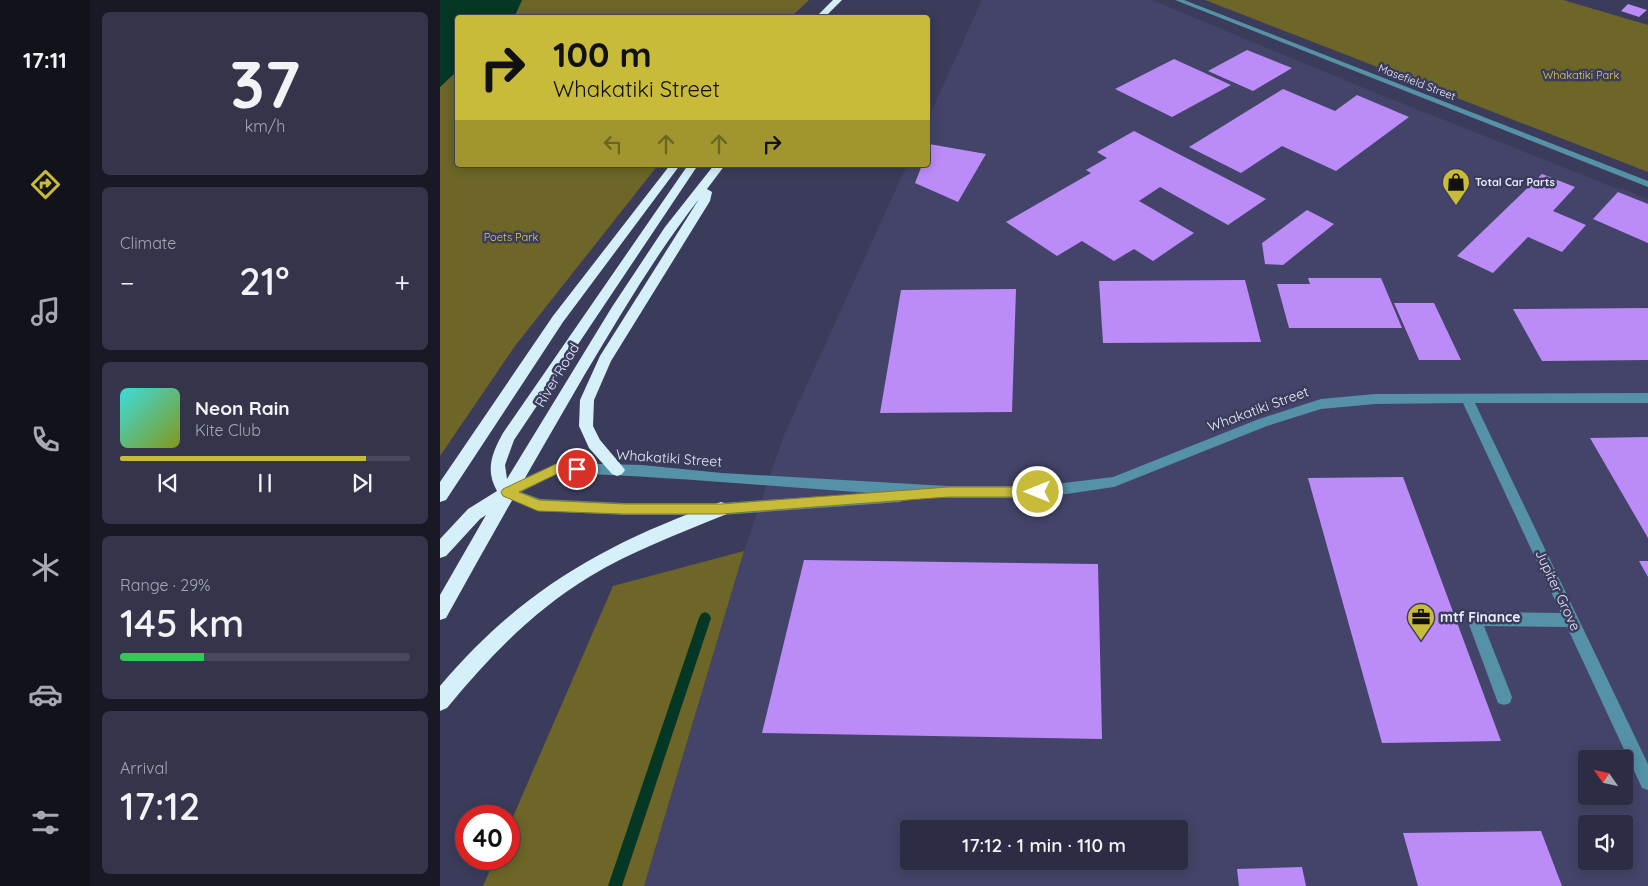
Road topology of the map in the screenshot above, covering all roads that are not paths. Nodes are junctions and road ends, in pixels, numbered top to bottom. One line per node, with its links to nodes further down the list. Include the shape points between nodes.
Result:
1 (1178, 0): 9 (street, Masefield Street)
2 (835, 3): 3 (highway); 4 (highway)
3 (822, 15)
4 (827, 15)
5 (673, 167): 15 (highway, River Road, via 558,319)
6 (692, 167): 13 (highway, via 508,437 496,470 500,485)
7 (718, 167): 8 (highway, River Road)
8 (711, 176): 12 (highway, via 704,201 605,360 587,400 586,426 594,444); 13 (highway, River Road, via 671,227 616,310)
9 (1648, 184)
10 (1467, 398): 11 (street, Whakatiki Street); 14 (street, Whakatiki Street, via 1375,399 1321,404 1263,422 1114,482 1038,492); 19 (street, Jupiter Grove)
11 (1648, 398)
12 (617, 470): 13 (street, Whakatiki Street, via 558,468); 14 (street, Whakatiki Street)
13 (507, 492): 16 (street, Whakatiki Street, via 538,505); 17 (highway, via 474,514); 18 (highway, River Road)
14 (948, 492): 16 (street, Whakatiki Street)
15 (440, 495)
16 (721, 509): 21 (highway, via 605,559 551,593 473,662)
17 (440, 551)
18 (440, 612)
19 (1572, 620): 20 (street, via 1474,619); 22 (street, Jupiter Grove)
20 (1504, 697)
21 (440, 701)
22 (1648, 782)

